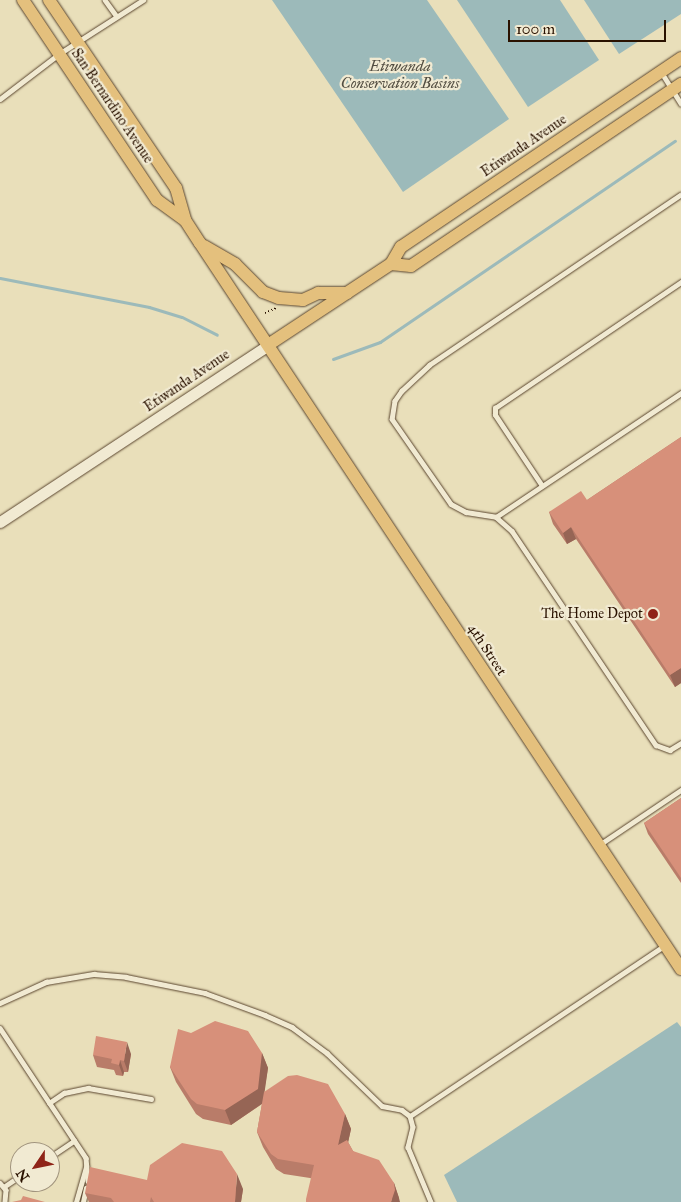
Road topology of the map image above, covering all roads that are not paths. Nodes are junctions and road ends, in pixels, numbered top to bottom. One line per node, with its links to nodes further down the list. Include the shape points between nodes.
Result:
1 (23, 0): 7 (main road, San Bernardino Avenue)
2 (49, 0): 6 (main road, San Bernardino Avenue)
3 (105, 0): 5 (lane)
4 (143, 0): 5 (lane)
5 (116, 15): 6 (lane)
6 (78, 42): 7 (lane); 14 (main road, San Bernardino Avenue, via 176,188)
7 (59, 54): 11 (lane); 14 (main road, San Bernardino Avenue, via 157,200)
8 (681, 58): 9 (main road, Etiwanda Avenue)
9 (661, 72): 10 (lane); 16 (main road, Etiwanda Avenue, via 401,247)
10 (676, 87): 12 (lane); 16 (main road, via 411,266)
11 (0, 99)
12 (681, 104)
13 (681, 196): 22 (lane, via 430,365 395,401 392,419 451,504 466,512)
14 (185, 220): 15 (main road, San Bernardino Avenue)
15 (200, 243): 18 (main road, via 236,264 248,280 271,295 303,300 318,293); 19 (main road, San Bernardino Avenue)
16 (391, 264): 18 (main road, Etiwanda Avenue)
17 (681, 282): 21 (lane, via 495,408 495,416)
18 (347, 293): 19 (main road, Etiwanda Avenue)
19 (268, 345): 23 (main road, Etiwanda Avenue); 26 (main road, 4th Street)
20 (681, 393): 21 (lane)
21 (542, 486): 22 (lane)
22 (496, 517): 24 (lane, via 512,531 656,745 670,750)
23 (0, 522)
24 (681, 743)
25 (681, 790): 26 (lane)
26 (598, 846): 27 (main road, 4th Street)
27 (664, 946): 28 (main road, 4th Street); 33 (lane)
28 (681, 969)
29 (0, 1003): 33 (lane, via 46,982 94,974 205,993 238,1003 292,1027 327,1053 382,1106 396,1108)
30 (0, 1028): 32 (lane)
31 (151, 1099): 32 (lane, via 88,1088 64,1093)
32 (49, 1103): 34 (lane)
33 (410, 1116): 43 (lane, via 413,1127 408,1147)
34 (74, 1141): 35 (lane); 36 (lane, via 86,1158)
35 (60, 1150)
36 (86, 1166): 41 (lane); 42 (lane, via 89,1177)
37 (0, 1183): 39 (lane)
38 (10, 1183): 39 (lane)
39 (5, 1186): 40 (lane)
40 (5, 1202)
41 (76, 1202)
42 (83, 1202)
43 (431, 1202)

